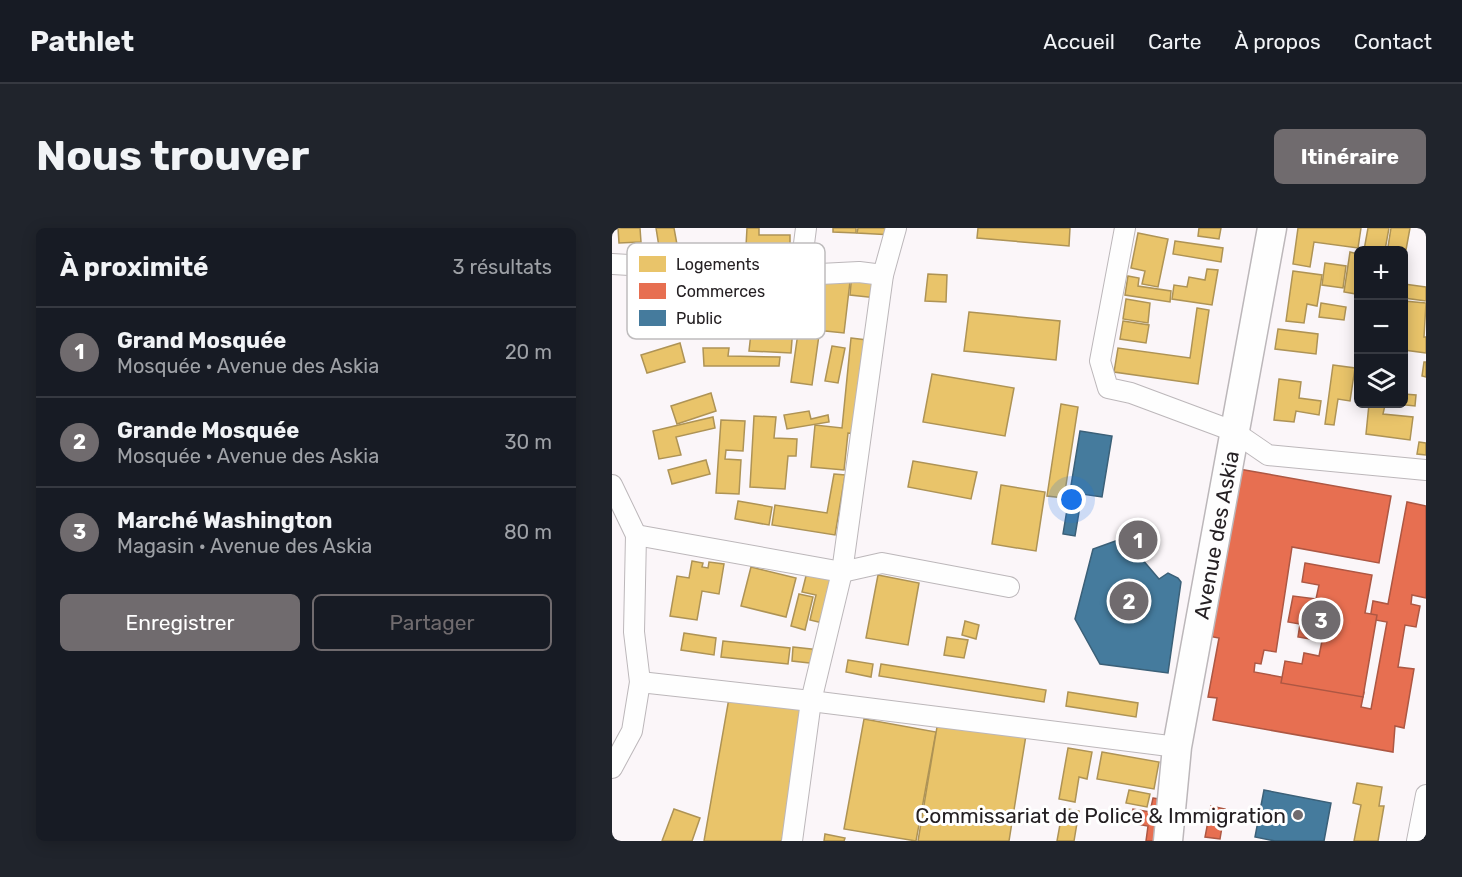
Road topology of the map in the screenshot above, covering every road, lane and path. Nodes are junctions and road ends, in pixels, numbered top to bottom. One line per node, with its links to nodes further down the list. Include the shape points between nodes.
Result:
1 (806, 228): 5 (street)
2 (896, 228): 9 (street)
3 (1125, 228): 10 (street, via 1100,362 1108,388)
4 (1272, 228): 10 (street, Avenue des Askia)
5 (804, 243)
6 (612, 264): 7 (street)
7 (627, 265)
8 (825, 273): 9 (street)
9 (883, 274): 14 (street)
10 (1233, 431): 11 (street, via 1268,454); 18 (street, Avenue des Askia)
11 (1426, 470)
12 (612, 485): 13 (street)
13 (636, 535): 14 (street); 16 (street, via 634,632)
14 (842, 572): 15 (street, via 882,563); 17 (street)
15 (1009, 587)
16 (640, 682): 17 (street); 19 (street, via 632,731)
17 (811, 701): 18 (street); 21 (street)
18 (1177, 747): 22 (street, Avenue des Askia)
19 (612, 768)
20 (1426, 795): 23 (street)
21 (792, 841)
22 (1168, 841)
23 (1417, 841)

